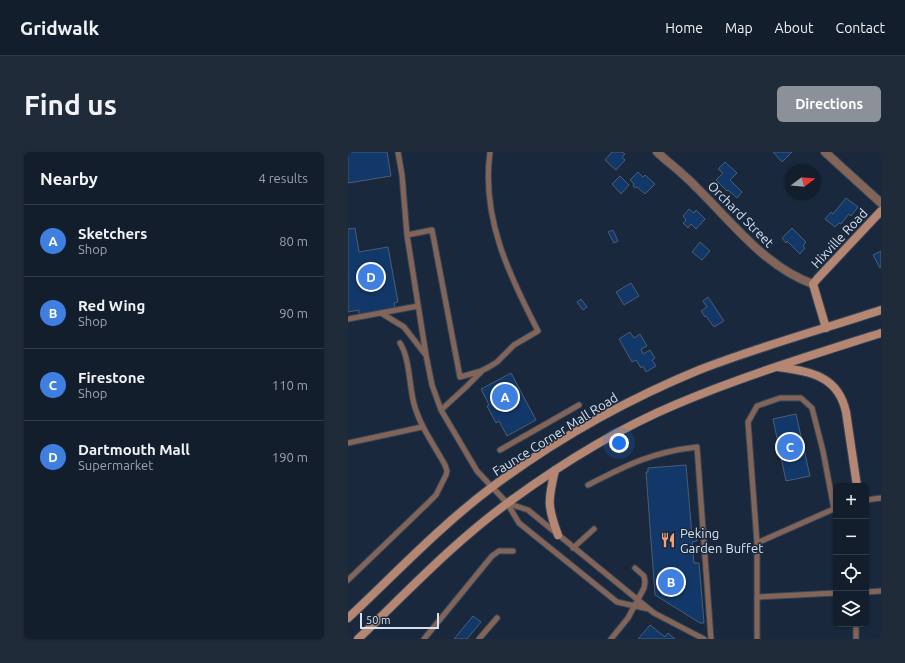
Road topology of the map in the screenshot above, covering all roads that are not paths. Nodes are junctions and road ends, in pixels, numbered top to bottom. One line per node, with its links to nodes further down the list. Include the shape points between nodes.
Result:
1 (398, 152): 7 (lane)
2 (490, 152): 18 (lane, via 488,189 496,233 511,277 538,331 514,345 497,362)
3 (657, 152): 8 (street, Orchard Street, via 695,185 770,260 792,275)
4 (825, 152): 5 (street)
5 (881, 203)
6 (881, 211): 8 (main road, Hixville Road)
7 (407, 235): 9 (lane); 18 (lane, via 432,230 460,377)
8 (813, 284): 13 (main road, Hixville Road)
9 (418, 306): 11 (lane); 16 (lane)
10 (881, 310): 13 (main road, Faunce Corner Mall Road)
11 (381, 313): 12 (lane); 16 (lane, via 404,327)
12 (348, 319)
13 (826, 328): 27 (main road, Faunce Corner Mall Road, via 712,366 628,402 564,438)
14 (881, 333): 17 (main road)
15 (400, 343): 21 (lane, via 405,355 413,402)
16 (426, 355): 20 (lane, via 432,385)
17 (778, 366): 24 (main road, via 722,385 656,414); 25 (main road, via 819,376 836,390 846,412)
18 (481, 371): 20 (lane)
19 (579, 405): 23 (lane)
20 (441, 410): 27 (lane, via 477,471)
21 (422, 427): 22 (lane); 39 (lane, via 446,468 445,478 436,495)
22 (348, 443)
23 (500, 450)
24 (555, 470): 31 (main road); 34 (main road, via 549,506)
25 (857, 483)
26 (588, 485): 55 (lane, via 640,460 672,450 697,447)
27 (492, 487): 31 (lane); 47 (main road, Faunce Corner Mall Road, via 473,501)
28 (833, 498): 35 (lane, via 812,408 801,398 780,398 757,406 748,422)
29 (881, 498): 30 (lane)
30 (869, 500)
31 (507, 503): 34 (lane, via 528,510); 45 (lane, via 519,523 617,602); 50 (main road, via 443,558)
32 (833, 509): 35 (lane)
33 (594, 528): 36 (lane)
34 (558, 535): 36 (lane)
35 (756, 543): 43 (lane)
36 (574, 548): 44 (lane)
37 (513, 551): 51 (lane, via 499,551 492,556)
38 (635, 568): 44 (lane, via 642,574 645,582)
39 (348, 580)
40 (881, 591): 41 (lane)
41 (869, 592)
42 (833, 593): 43 (lane)
43 (757, 597): 56 (lane)
44 (637, 600): 45 (lane); 46 (lane)
45 (634, 606): 46 (lane); 53 (lane)
46 (649, 609): 54 (lane)
47 (348, 618)
48 (497, 618): 52 (lane)
49 (856, 627): 57 (lane)
50 (358, 639)
51 (424, 639)
52 (479, 639)
53 (611, 639)
54 (704, 639)
55 (711, 639)
56 (757, 639)
57 (856, 639)

